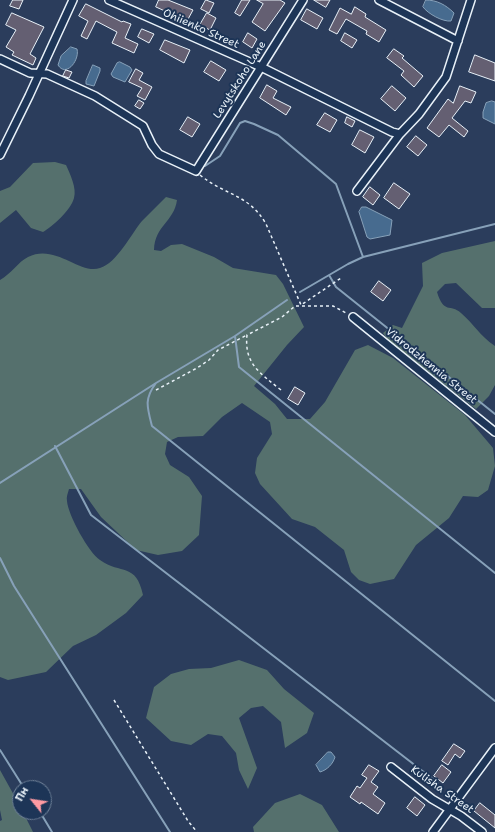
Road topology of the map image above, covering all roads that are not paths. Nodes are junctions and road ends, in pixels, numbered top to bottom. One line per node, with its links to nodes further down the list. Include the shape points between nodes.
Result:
1 (73, 0): 9 (street)
2 (109, 0): 8 (street, Ohiienko Street)
3 (303, 0): 8 (street, Levytskoho Lane)
4 (379, 0): 6 (street)
5 (471, 0): 6 (street)
6 (458, 41): 10 (street, via 446,77 419,114)
7 (0, 59): 9 (street, via 30,73)
8 (261, 67): 9 (street, Levytskoho Lane, via 196,171 159,154 143,126 95,96); 10 (street, Ohiienko Street)
9 (40, 73): 11 (street)
10 (400, 134): 12 (street)
11 (0, 155)
12 (357, 191)
13 (353, 317): 14 (street, Vidrodzhennia Street)
14 (495, 432)
15 (495, 748): 17 (street)
16 (391, 767): 17 (street, Kulisha Street)
17 (450, 811): 18 (street); 19 (street, Kulisha Street)
18 (433, 832)
19 (482, 832)

